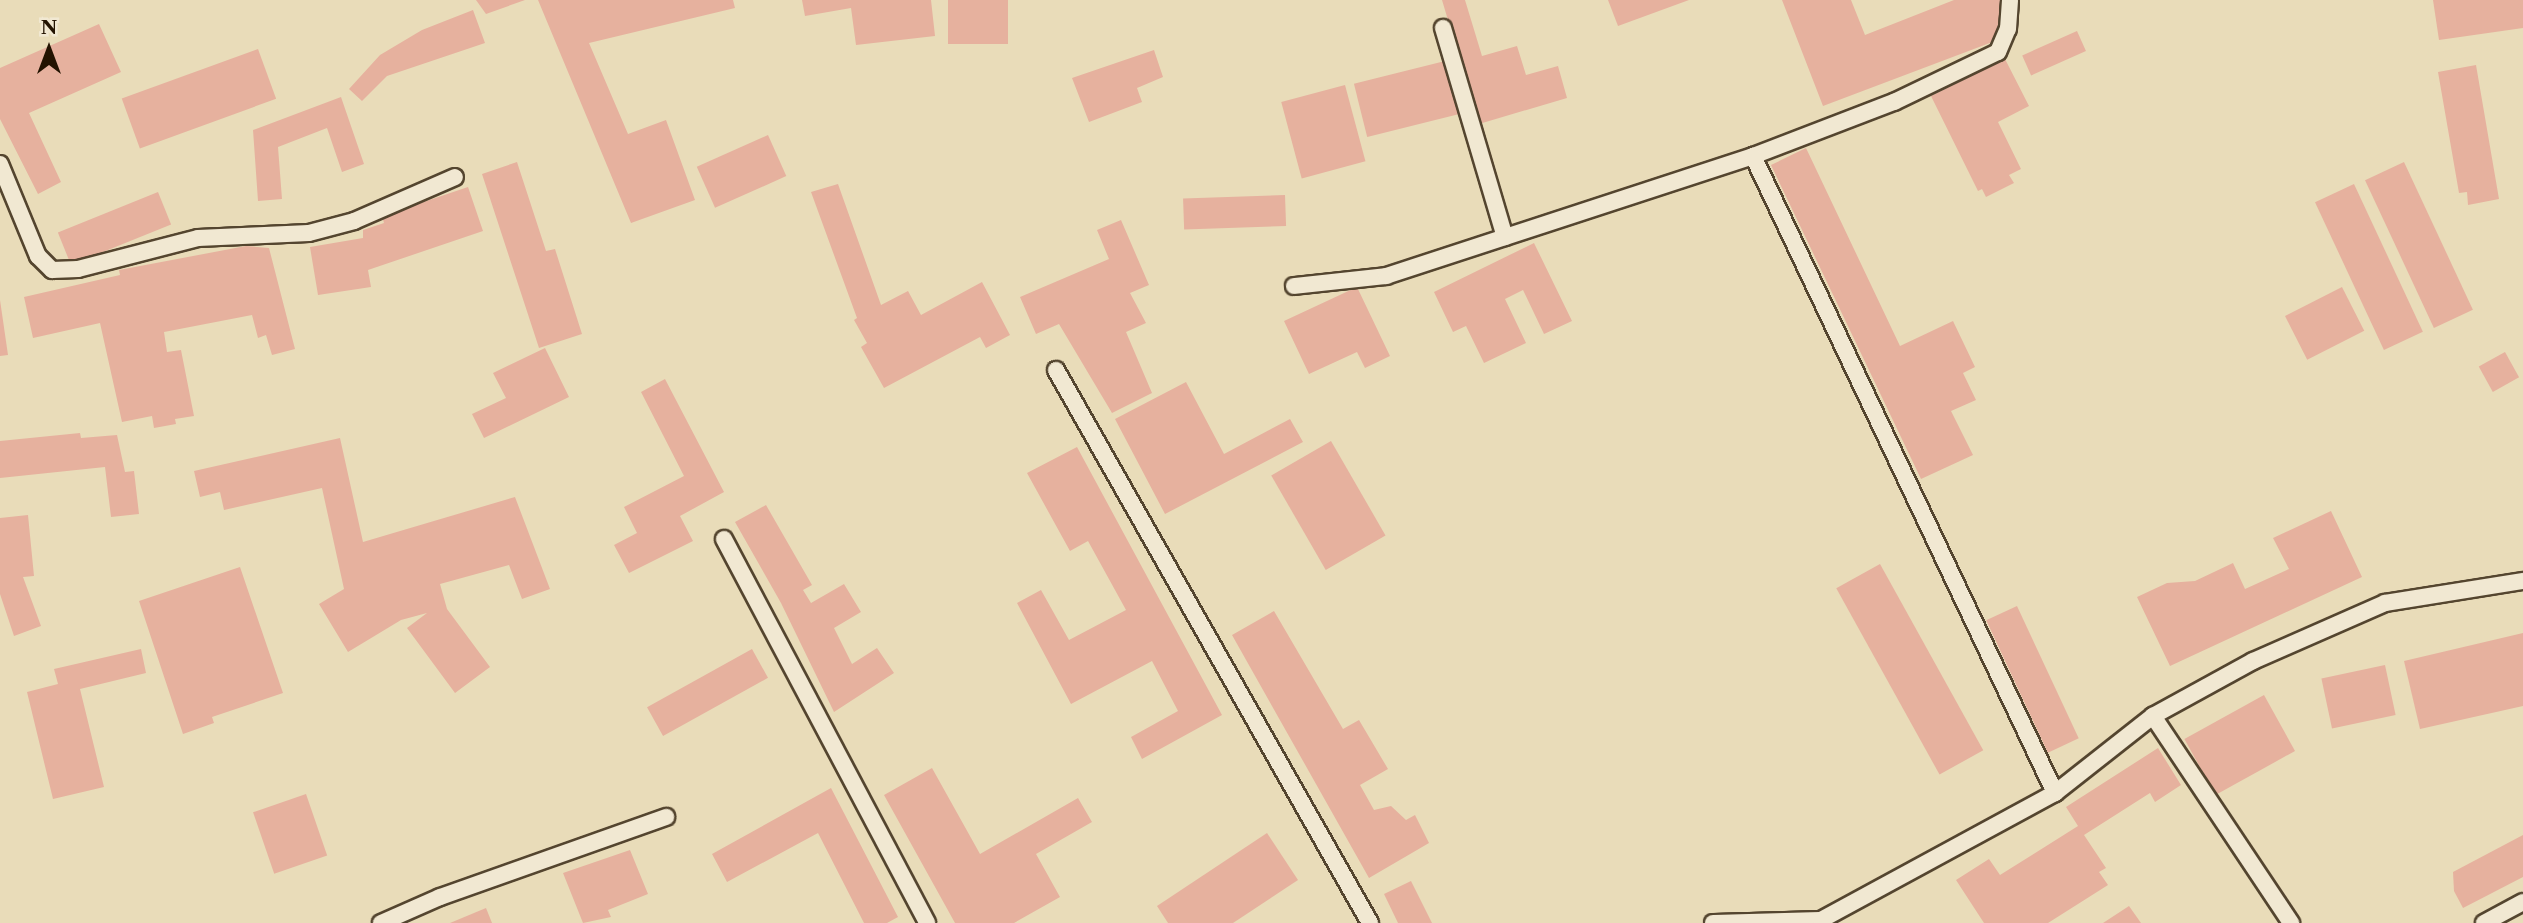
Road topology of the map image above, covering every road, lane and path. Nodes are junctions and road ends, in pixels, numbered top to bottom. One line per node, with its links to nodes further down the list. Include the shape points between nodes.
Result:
1 (2010, 0): 3 (lane, via 2008,29 1998,52 1894,102)
2 (1443, 28): 6 (lane)
3 (1753, 156): 6 (lane); 12 (lane)
4 (0, 164): 5 (lane, via 38,256 52,270 78,269 198,238 309,233 354,221)
5 (455, 177)
6 (1505, 237): 7 (lane, via 1386,276)
7 (1294, 286)
8 (1056, 370): 17 (lane)
9 (724, 539): 16 (lane)
10 (2523, 581): 11 (lane, via 2385,603 2253,660)
11 (2153, 716): 12 (lane); 19 (lane)
12 (2055, 793): 18 (lane, via 1821,920)
13 (666, 817): 15 (lane, via 440,897)
14 (2523, 902): 20 (lane)
15 (381, 923)
16 (927, 923)
17 (1370, 923)
18 (1713, 923)
19 (2291, 923)
20 (2484, 923)

